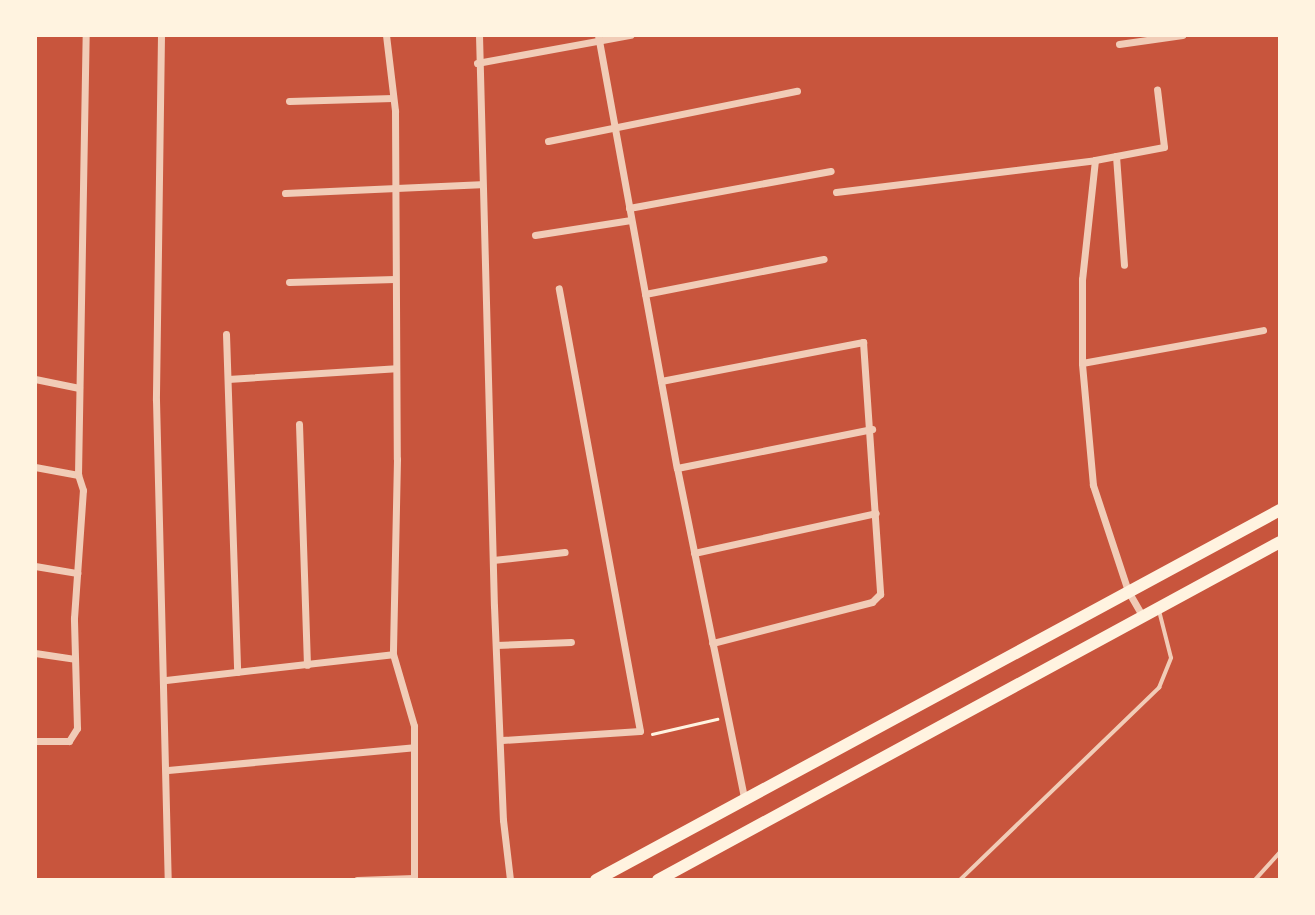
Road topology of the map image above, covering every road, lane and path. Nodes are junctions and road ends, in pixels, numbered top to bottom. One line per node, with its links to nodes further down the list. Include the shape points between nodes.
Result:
1 (86, 35): 39 (street)
2 (161, 35): 64 (street, via 156,400)
3 (386, 35): 12 (street)
4 (479, 35): 9 (street)
5 (630, 35): 7 (street)
6 (1182, 35): 8 (street)
7 (598, 38): 9 (street); 14 (street)
8 (1119, 44)
9 (477, 63): 19 (street)
10 (1157, 89): 16 (street, via 1164,147)
11 (797, 91): 14 (street)
12 (393, 98): 13 (street); 20 (street)
13 (289, 101)
14 (616, 127): 15 (street); 23 (street)
15 (548, 141)
16 (1116, 156): 17 (street); 27 (street)
17 (1095, 160): 21 (street); 34 (street, via 1082,279)
18 (831, 171): 23 (street)
19 (480, 184): 20 (street); 50 (street)
20 (395, 189): 22 (street); 28 (street)
21 (836, 192)
22 (285, 193)
23 (629, 208): 24 (street)
24 (631, 220): 25 (street); 31 (street)
25 (535, 235)
26 (824, 259): 31 (street)
27 (1124, 265)
28 (396, 279): 29 (street); 35 (street)
29 (289, 282)
30 (559, 288): 66 (street)
31 (645, 294): 38 (street)
32 (1263, 330): 34 (street)
33 (226, 334): 37 (street)
34 (1082, 363): 53 (street, via 1093,485)
35 (396, 368): 37 (street); 60 (street)
36 (35, 379): 39 (street)
37 (228, 379): 63 (street)
38 (661, 381): 41 (street, via 863,342); 43 (street)
39 (79, 388): 44 (street)
40 (299, 424): 62 (street)
41 (872, 429): 43 (street); 46 (street)
42 (35, 467): 44 (street)
43 (677, 468): 49 (street)
44 (78, 475): 52 (street, via 82,491)
45 (1280, 510): 53 (highway)
46 (877, 513): 49 (street); 57 (street, via 880,594 872,602)
47 (1280, 542): 54 (highway)
48 (565, 552): 50 (street)
49 (694, 553): 57 (street)
50 (493, 560): 58 (street)
51 (35, 566): 52 (street)
52 (77, 572): 61 (street)
53 (1128, 591): 55 (street); 71 (highway)
54 (1158, 609): 55 (highway); 79 (lane, via 1171,658 1159,688)
55 (1143, 617): 78 (highway, via 1043,667)
56 (571, 642): 58 (street)
57 (712, 643): 65 (street)
58 (496, 645): 67 (street)
59 (35, 653): 61 (street)
60 (393, 654): 62 (street); 69 (street, via 414,726)
61 (75, 659): 68 (street, via 74,737 60,743)
62 (307, 665): 63 (street)
63 (237, 672): 64 (street)
64 (166, 680): 70 (street)
65 (727, 717): 66 (path, via 652,734); 71 (street)
66 (640, 731): 67 (street)
67 (502, 740): 76 (street, via 503,820)
68 (35, 741)
69 (414, 747): 70 (street); 73 (street)
70 (168, 770): 74 (street)
71 (745, 801): 77 (highway)
72 (1280, 852): 80 (lane)
73 (414, 879): 75 (street)
74 (169, 880)
75 (357, 880)
76 (510, 880)
77 (596, 880)
78 (658, 880)
79 (960, 880)
80 (1255, 880)

